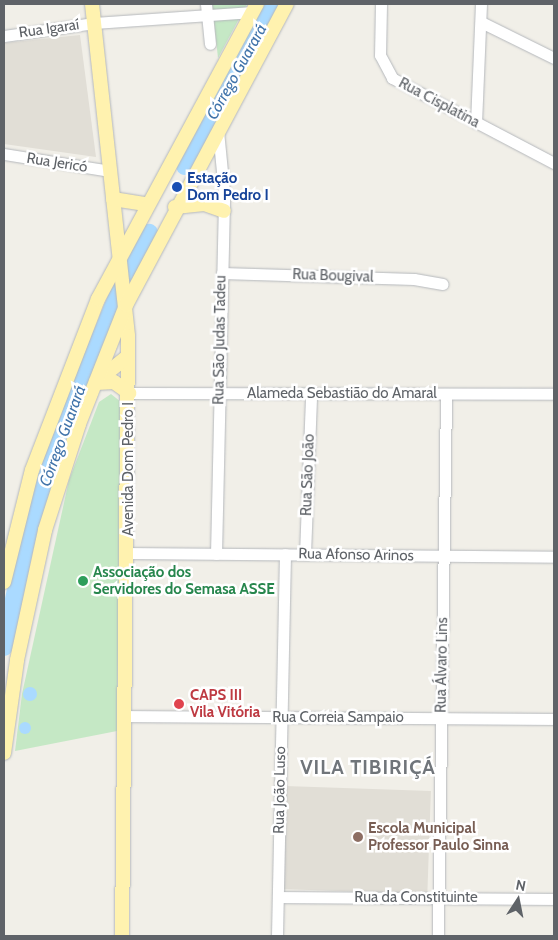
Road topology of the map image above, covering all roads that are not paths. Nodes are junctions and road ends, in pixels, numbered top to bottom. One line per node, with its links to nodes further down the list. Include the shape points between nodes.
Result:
1 (92, 4): 9 (main road, Avenida Dom Pedro I)
2 (206, 4): 7 (street)
3 (287, 4): 14 (main road)
4 (381, 4): 13 (street, Rua Cisplatina, via 380,55 392,78)
5 (481, 4): 8 (street)
6 (255, 8): 7 (street, Rua Igaraí); 19 (main road)
7 (207, 16): 9 (street, Rua Igaraí); 11 (street)
8 (481, 22): 12 (street); 13 (street)
9 (94, 23): 10 (street, Rua Igaraí); 17 (main road, Avenida Dom Pedro I)
10 (4, 36)
11 (210, 44)
12 (554, 58)
13 (476, 123): 16 (street, Rua Cisplatina)
14 (218, 126): 20 (main road); 21 (street, Rua São Judas Tadeu)
15 (4, 154): 17 (street, Rua Jericó)
16 (554, 163)
17 (110, 171): 18 (main road, Avenida Dom Pedro I)
18 (113, 199): 19 (main road); 22 (main road, Avenida Dom Pedro I)
19 (146, 204): 22 (main road)
20 (175, 206): 21 (main road, via 204,204); 25 (main road)
21 (224, 211): 23 (street, Rua São Judas Tadeu)
22 (120, 256): 25 (main road, Avenida Dom Pedro I); 39 (main road, via 53,409 32,470)
23 (222, 273): 24 (street, Rua Bougival, via 414,279); 29 (street, Rua São Judas Tadeu)
24 (443, 284)
25 (125, 300): 26 (main road, Avenida Dom Pedro I); 27 (main road)
26 (128, 356): 27 (main road); 28 (main road, Avenida Dom Pedro I)
27 (96, 383): 28 (main road, via 114,382); 44 (main road, via 45,530 17,660)
28 (130, 393): 29 (street, Alameda Sebastião do Amaral); 33 (main road, Avenida Dom Pedro I)
29 (219, 394): 32 (street, Alameda Sebastião do Amaral); 34 (street, Rua São Judas Tadeu)
30 (446, 394): 31 (street, Alameda Sebastião do Amaral); 32 (street, Alameda Sebastião do Amaral); 37 (street, Rua Álvaro Lins)
31 (554, 394)
32 (311, 395): 36 (street, Rua São João)
33 (129, 553): 34 (street, Rua Afonso Arinos); 40 (main road, Avenida Dom Pedro I)
34 (216, 554): 35 (street, Rua Afonso Arinos)
35 (285, 554): 36 (street, Rua Afonso Arinos); 41 (street, Rua João Luso)
36 (305, 554): 37 (street, Rua Afonso Arinos)
37 (444, 556): 38 (street, Rua Afonso Arinos); 42 (street, Rua Álvaro Lins)
38 (554, 557)
39 (4, 582)
40 (123, 716): 41 (street, Rua Correia Sampaio); 48 (main road, Avenida Dom Pedro I)
41 (281, 717): 42 (street, Rua Correia Sampaio); 45 (street, Rua João Luso)
42 (441, 718): 43 (street, Rua Correia Sampaio); 46 (street, Rua Álvaro Lins)
43 (554, 719)
44 (4, 754)
45 (278, 897): 46 (street, Rua da Constituinte); 49 (street, Rua João Luso)
46 (439, 898): 47 (street, Rua da Constituinte); 50 (street, Rua Álvaro Lins)
47 (554, 899)
48 (122, 936)
49 (277, 936)
50 (438, 936)

